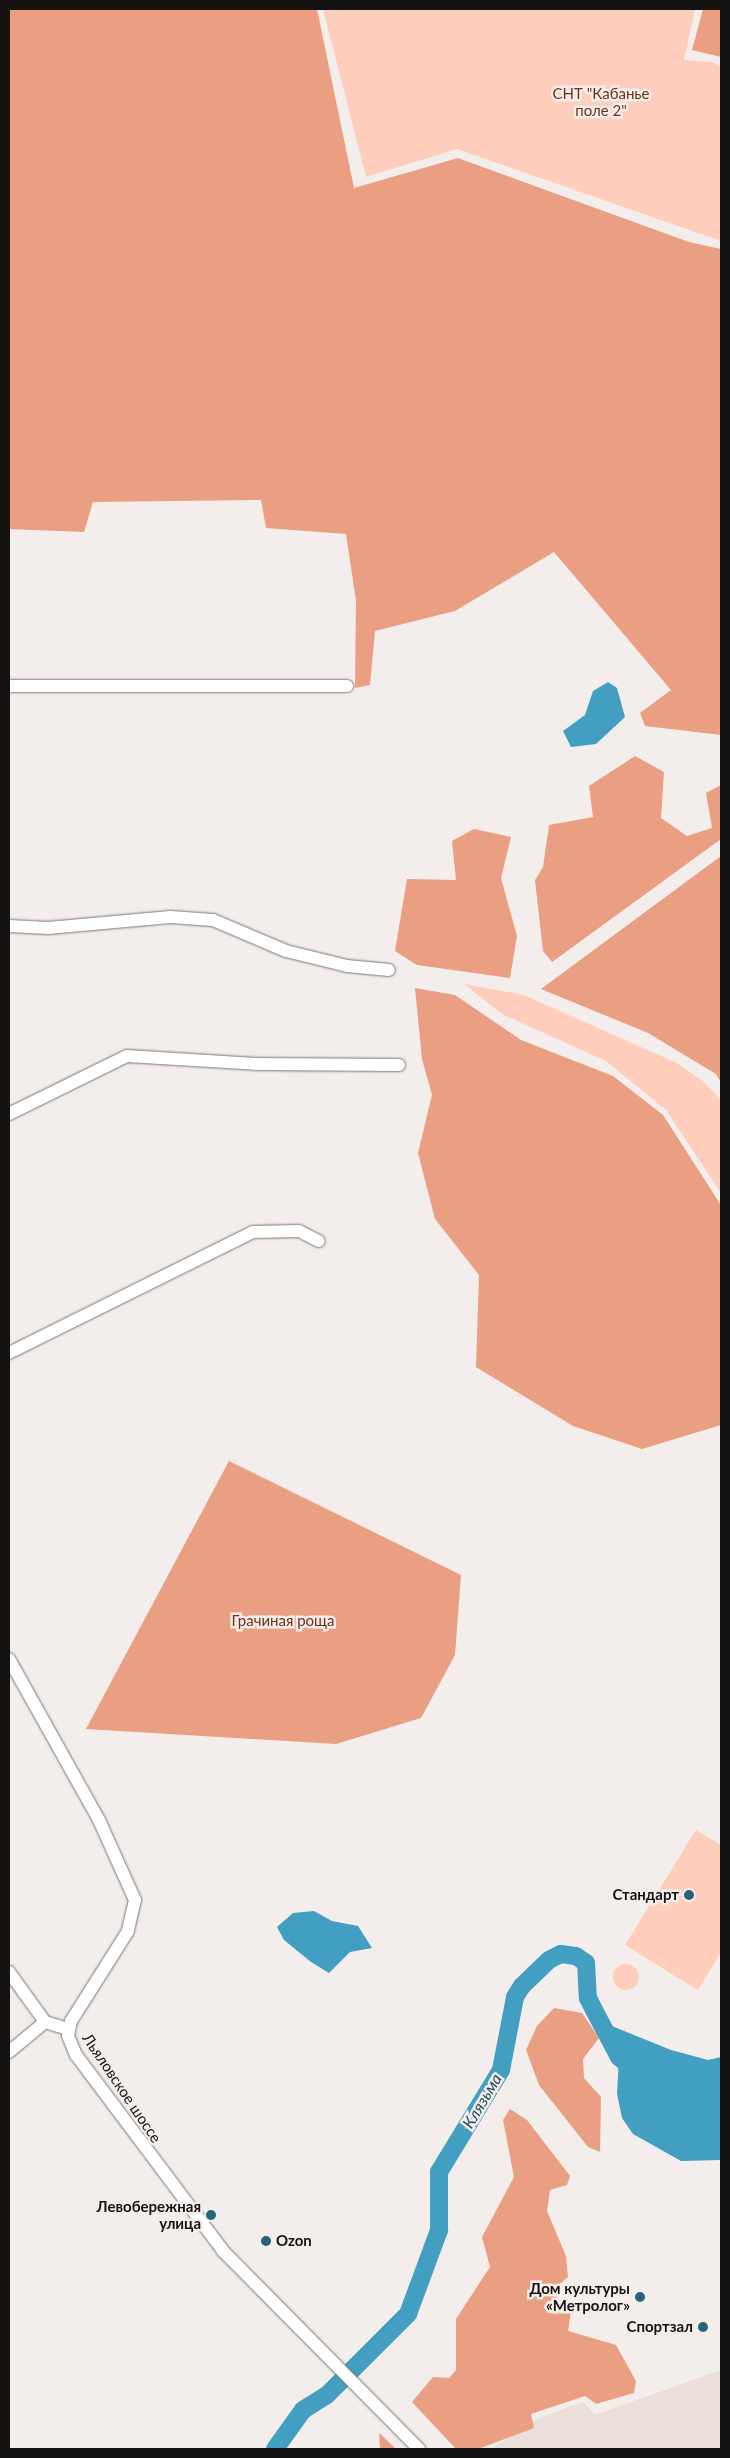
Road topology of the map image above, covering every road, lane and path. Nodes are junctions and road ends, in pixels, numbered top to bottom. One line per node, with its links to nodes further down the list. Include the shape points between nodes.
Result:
1 (9, 686): 2 (street)
2 (348, 686)
3 (9, 926): 4 (street, via 48,928 171,917 214,920 286,951 347,966)
4 (389, 970)
5 (399, 1065): 6 (street, via 256,1064 126,1056)
6 (9, 1114)
7 (319, 1241): 8 (street, via 299,1231 252,1232)
8 (9, 1353)
9 (9, 1659): 12 (street, Льяловское шоссе, via 99,1820 135,1900 128,1931)
10 (9, 1972): 11 (street)
11 (45, 2022): 12 (street); 13 (street)
12 (68, 2029): 14 (street, Льяловское шоссе, via 76,2055 181,2200 227,2256)
13 (9, 2052)
14 (419, 2449)

